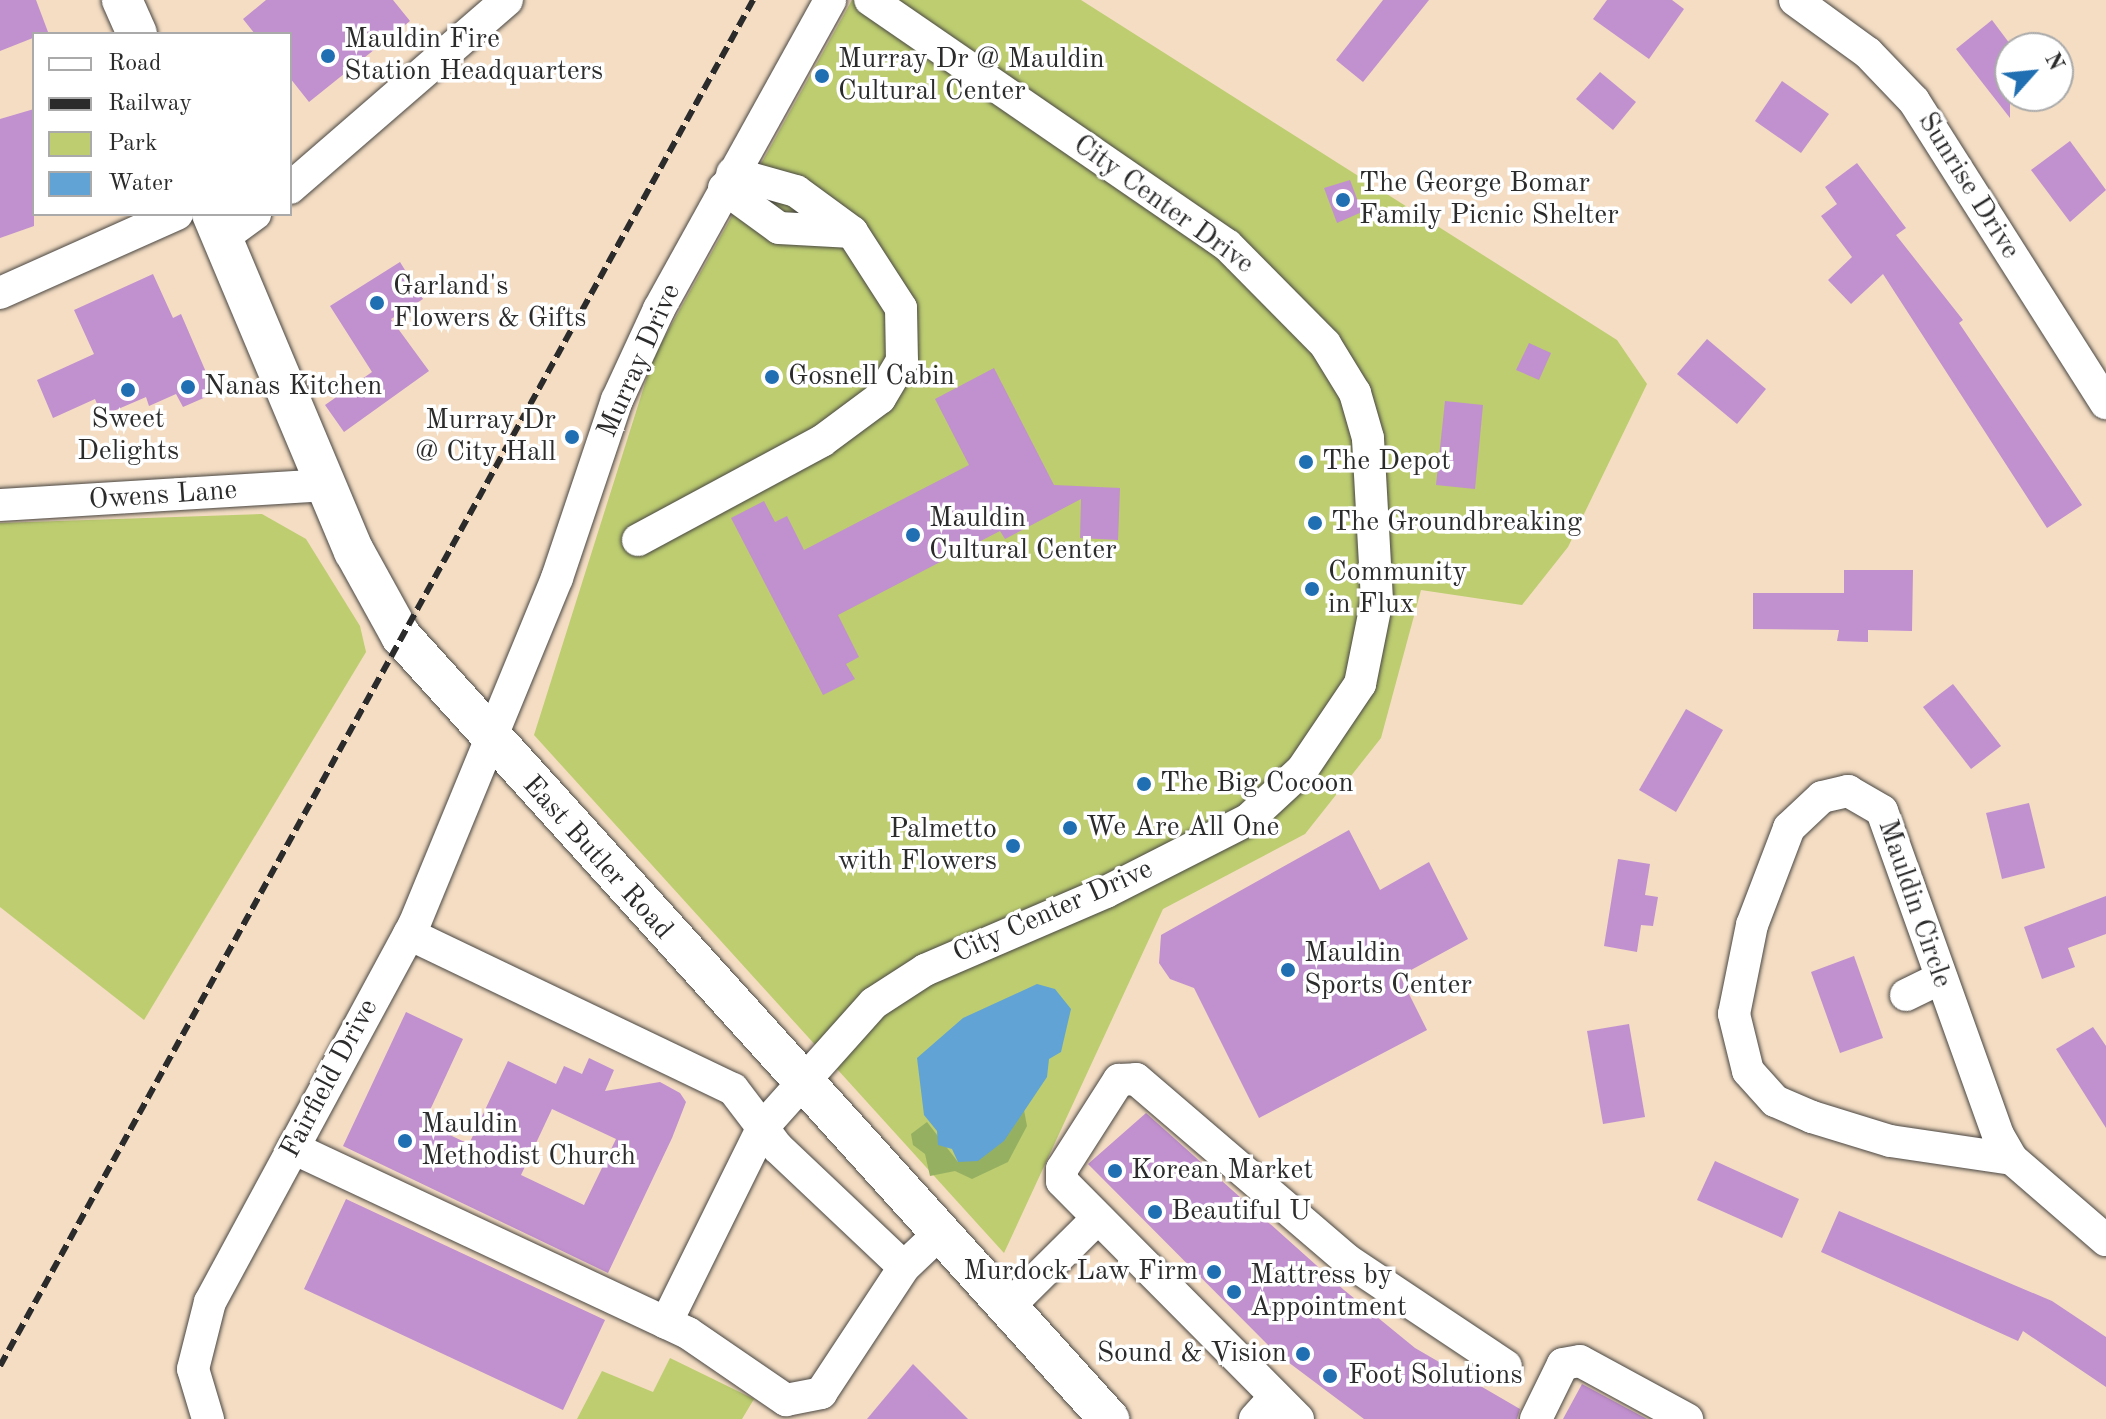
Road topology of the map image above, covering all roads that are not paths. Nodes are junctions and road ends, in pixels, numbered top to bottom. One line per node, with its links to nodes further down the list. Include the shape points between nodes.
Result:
1 (122, 0): 6 (main road)
2 (507, 0): 8 (street)
3 (830, 0): 7 (street, Murray Drive)
4 (870, 0): 21 (street, City Center Drive, via 1227,245 1325,344 1355,393 1368,438 1377,600 1360,684 1302,770 1249,819 1106,892 925,970 874,1003)
5 (1795, 0): 13 (street, Sunrise Drive, via 1868,53 1914,101)
6 (136, 32)
7 (728, 181): 16 (street, via 796,191 852,232 901,308 902,361 880,398 822,441); 17 (street, Murray Drive, via 617,400 557,578)
8 (292, 186)
9 (173, 216): 12 (street)
10 (249, 216): 11 (street)
11 (217, 226): 14 (main road, East Butler Road)
12 (0, 293)
13 (2106, 403)
14 (327, 485): 15 (street, Owens Lane); 17 (main road, East Butler Road, via 401,636)
15 (0, 505)
16 (638, 540)
17 (491, 740): 18 (street, Fairfield Drive); 21 (main road, East Butler Road)
18 (409, 934): 22 (street, via 733,1089); 23 (street, Fairfield Drive)
19 (1941, 978): 20 (street); 24 (street, Mauldin Circle); 24 (street, Mauldin Circle, via 1882,811 1848,791 1811,803 1789,828 1752,925 1734,1014 1748,1071 1775,1101 1812,1117 1890,1141)
20 (1906, 995)
21 (801, 1085): 22 (street, City Center Drive); 26 (main road, East Butler Road)
22 (763, 1127): 28 (street); 30 (street, City Center Drive)
23 (293, 1148): 30 (street); 34 (street, Fairfield Drive, via 196,1336 193,1369)
24 (2012, 1159): 27 (street, Mauldin Circle)
25 (1095, 1221): 29 (street); 31 (street, via 1062,1181 1062,1169 1119,1080 1136,1079 1347,1260); 32 (street)
26 (940, 1233): 28 (street); 29 (main road, East Butler Road)
27 (2106, 1240)
28 (904, 1267): 33 (street, via 821,1393)
29 (1008, 1307): 35 (main road, East Butler Road)
30 (666, 1323): 33 (street)
31 (1506, 1366)
32 (1265, 1408): 36 (street)
33 (780, 1410)
34 (208, 1419)
35 (1109, 1419)
36 (1298, 1419)
37 (1536, 1419): 38 (street, via 1563,1364 1580,1361)
38 (1687, 1419)

